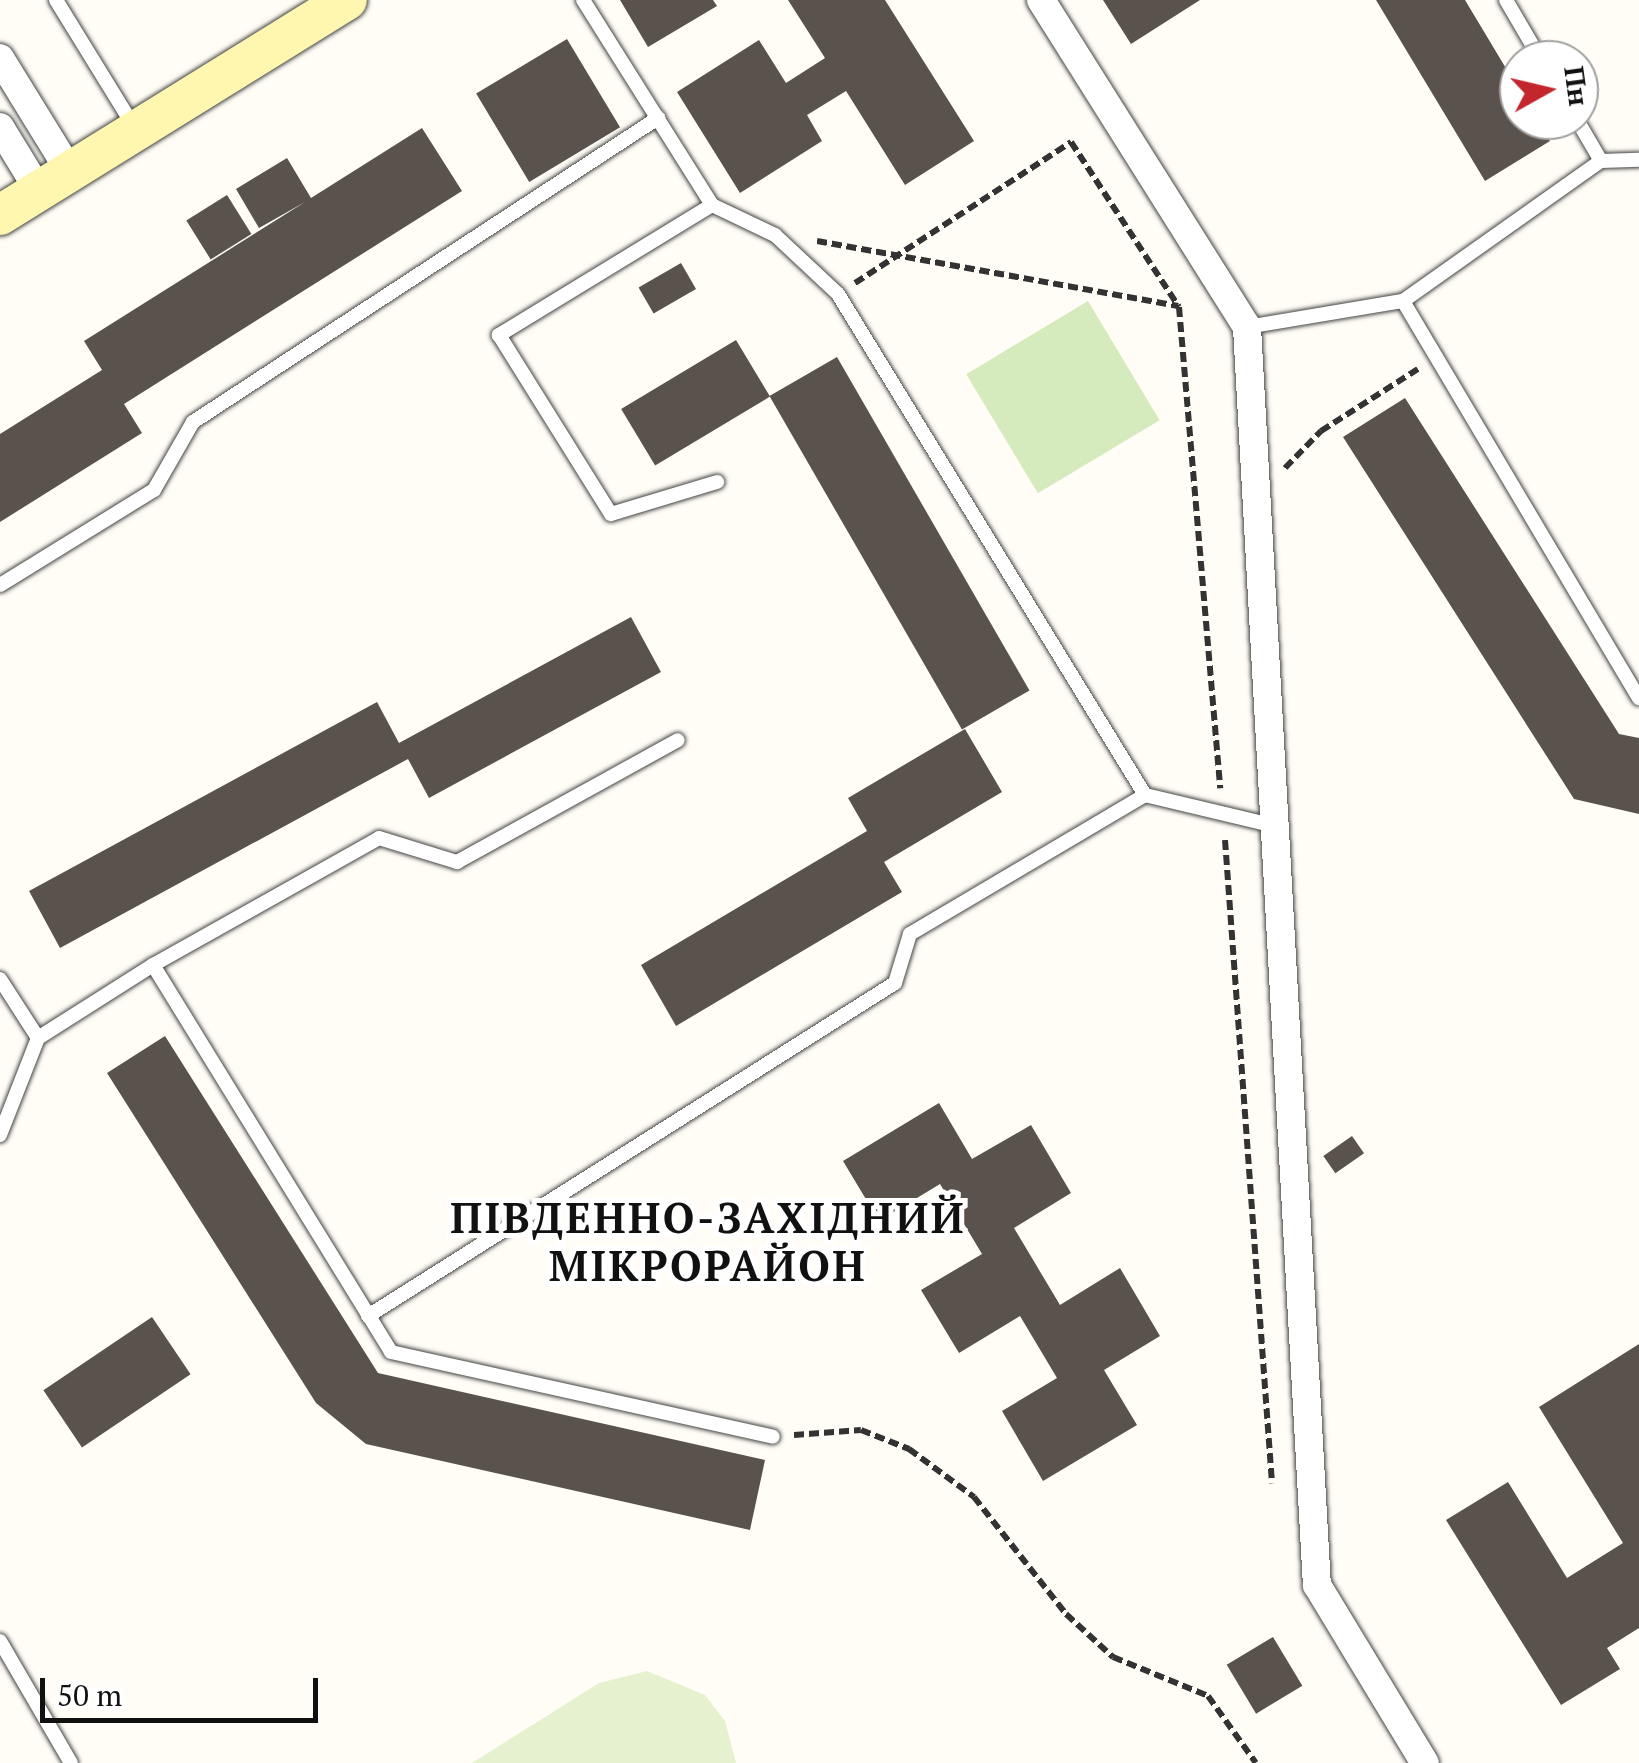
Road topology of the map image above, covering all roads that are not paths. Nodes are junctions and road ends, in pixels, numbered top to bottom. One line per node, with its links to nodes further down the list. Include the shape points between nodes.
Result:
1 (56, 0): 10 (lane)
2 (347, 0): 10 (main road)
3 (583, 0): 8 (lane)
4 (1041, 0): 18 (street)
5 (1506, 0): 6 (lane)
6 (1530, 40)
7 (0, 58): 14 (street)
8 (658, 118): 15 (lane); 20 (lane, via 193,422 154,490)
9 (0, 127): 14 (street)
10 (136, 130): 14 (main road)
11 (1589, 140): 12 (lane)
12 (1601, 160): 13 (lane); 17 (lane)
13 (1639, 160)
14 (54, 181): 16 (main road)
15 (712, 205): 19 (lane, via 499,334 612,514); 23 (lane, via 776,235 838,294)
16 (0, 215)
17 (1402, 301): 18 (lane); 21 (lane)
18 (1247, 326): 24 (street)
19 (717, 482)
20 (0, 585)
21 (1639, 698)
22 (678, 740): 25 (lane, via 457,862 379,838)
23 (1145, 795): 24 (lane); 29 (lane, via 910,934 895,983)
24 (1275, 826): 33 (street, via 1317,1585)
25 (153, 966): 27 (lane); 29 (lane)
26 (0, 979): 27 (lane)
27 (38, 1038): 28 (lane)
28 (0, 1135)
29 (368, 1316): 30 (lane, via 391,1352)
30 (773, 1437)
31 (0, 1641): 32 (lane)
32 (71, 1763)
33 (1425, 1763)

